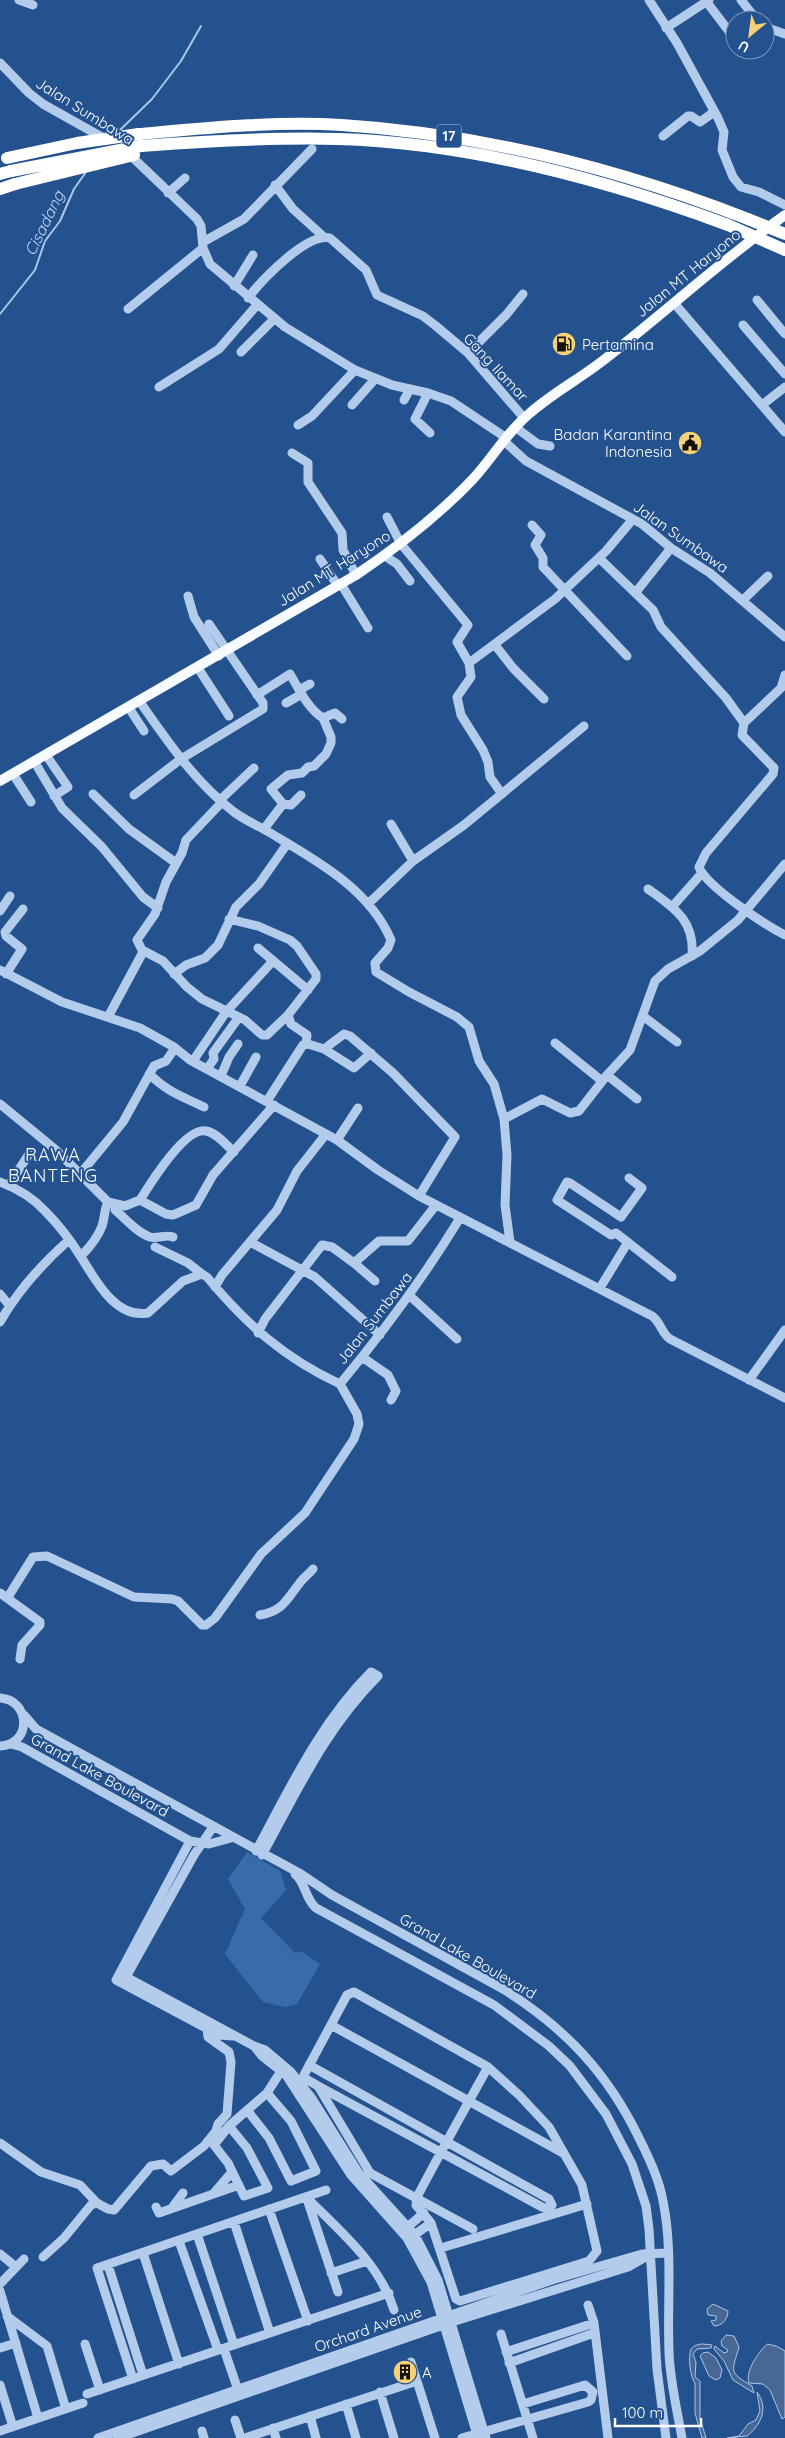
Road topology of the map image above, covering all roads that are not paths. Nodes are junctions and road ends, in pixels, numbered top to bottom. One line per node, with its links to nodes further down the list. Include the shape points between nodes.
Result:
1 (19, 0): 5 (street)
2 (649, 0): 8 (street)
3 (741, 0): 6 (street)
4 (708, 1): 7 (street); 8 (street)
5 (33, 4)
6 (749, 10)
7 (725, 25)
8 (666, 28): 10 (street)
9 (0, 64): 19 (street, Jalan Sumbawa, via 43,104 129,154)
10 (714, 112): 11 (street, via 700,122 688,116); 20 (street, via 724,132 722,150 741,187)
11 (663, 136)
12 (140, 144): 14 (highway, 17, bridge, via 77,143); 15 (highway, 17, bridge); 22 (highway, 17, bridge, via 278,125 340,125 425,132 523,149 627,176 687,195); 25 (highway, 17, bridge, via 219,139 340,139 428,147 529,165 626,190 728,225)
13 (312, 148): 17 (street)
14 (4, 159)
15 (9, 176): 18 (highway)
16 (185, 178): 19 (street)
17 (275, 185): 23 (street, via 293,209); 24 (street, via 244,218)
18 (0, 189)
19 (168, 193): 24 (street, Jalan Sumbawa, via 199,222)
20 (785, 205)
21 (785, 215): 31 (main road, Jalan MT Haryono)
22 (785, 234)
23 (324, 237): 29 (street, via 300,249 272,270); 38 (street, Gang Ilamar, via 332,239 366,270 372,288 383,299 424,316)
24 (203, 245): 27 (street, Jalan Sumbawa, via 212,266); 33 (street)
25 (785, 250)
26 (253, 255): 27 (street)
27 (234, 286): 29 (street, Jalan Sumbawa)
28 (523, 294): 38 (street, via 506,316)
29 (248, 298): 32 (street, Jalan Sumbawa)
30 (757, 300): 36 (street)
31 (674, 303): 48 (street); 49 (main road, Jalan MT Haryono, via 602,362)
32 (257, 305): 34 (street, Jalan Sumbawa); 42 (street, via 219,349)
33 (128, 309)
34 (274, 319): 37 (street); 39 (street, Jalan Sumbawa)
35 (743, 324): 40 (street)
36 (785, 334)
37 (241, 352)
38 (468, 353): 49 (street, Gang Ilamar)
39 (355, 370): 41 (street, Jalan Sumbawa); 50 (street, via 312,416)
40 (785, 374)
41 (375, 379): 44 (street, Jalan Sumbawa); 47 (street)
42 (159, 386)
43 (785, 387): 48 (street)
44 (410, 389): 45 (street, Jalan Sumbawa); 46 (street)
45 (428, 393): 53 (street, via 415,419); 54 (street, Jalan Sumbawa, via 455,403)
46 (404, 400)
47 (352, 405)
48 (762, 405): 52 (street)
49 (524, 418): 51 (main road, Jalan MT Haryono)
50 (298, 425)
51 (515, 427): 54 (main road, Jalan MT Haryono); 55 (street, via 538,444)
52 (785, 432)
53 (430, 434)
54 (504, 439): 58 (street, Jalan Sumbawa, via 533,466); 60 (main road, Jalan MT Haryono, via 467,486)
55 (550, 446)
56 (292, 453): 65 (street, via 307,462 308,482 342,533 343,550)
57 (387, 517): 60 (street)
58 (633, 519): 61 (street, Jalan Sumbawa); 63 (street)
59 (532, 525): 69 (street, via 541,535 535,547 544,558 543,567)
60 (401, 544): 62 (main road, Jalan MT Haryono); 79 (street, via 468,625 457,642)
61 (671, 548): 70 (street); 72 (street, Jalan Sumbawa, via 710,573)
62 (385, 556): 65 (main road, Jalan MT Haryono); 67 (street, via 397,564)
63 (599, 558): 69 (street); 70 (street)
64 (320, 559): 68 (street)
65 (356, 575): 68 (main road, Jalan MT Haryono)
66 (768, 576): 72 (street)
67 (410, 580)
68 (340, 585): 74 (street); 77 (main road, Jalan MT Haryono)
69 (564, 590): 76 (street); 78 (street)
70 (636, 592): 92 (street, via 656,614 661,627 726,698)
71 (188, 596): 77 (street, via 194,617)
72 (743, 600): 75 (street, Jalan Sumbawa)
73 (209, 624): 77 (street)
74 (368, 628)
75 (784, 636)
76 (495, 645): 79 (street); 85 (street)
77 (222, 653): 80 (main road, Jalan MT Haryono); 84 (street)
78 (627, 656)
79 (469, 663): 102 (street, via 471,677 457,696 458,708 483,750 490,778)
80 (198, 668): 86 (main road, Jalan MT Haryono); 89 (street)
81 (785, 674): 92 (street, via 781,688)
82 (310, 684): 83 (street)
83 (300, 692): 84 (street, via 290,674); 87 (street); 90 (street)
84 (257, 695): 96 (street, via 263,703 262,711)
85 (544, 699)
86 (140, 702): 88 (main road, Jalan MT Haryono); 96 (street)
87 (286, 702)
88 (129, 708): 94 (street); 95 (main road, Jalan MT Haryono)
89 (228, 716)
90 (323, 718): 91 (street, via 335,712); 108 (street, via 330,737 328,751 314,766 302,773 288,775 271,789)
91 (342, 719)
92 (744, 723): 115 (street, via 742,735 775,771 703,856 699,867)
93 (584, 726): 102 (street)
94 (144, 731)
95 (46, 755): 97 (main road, Jalan MT Haryono); 105 (street, via 68,787)
96 (181, 759): 103 (street); 106 (street)
97 (34, 761): 99 (main road, Jalan MT Haryono); 105 (street)
98 (254, 768): 106 (street)
99 (13, 774): 100 (main road, Jalan MT Haryono); 107 (street)
100 (0, 782)
101 (93, 794): 113 (street, via 129,829)
102 (502, 794): 112 (street)
103 (134, 795)
104 (301, 795): 108 (street, via 291,806)
105 (54, 796): 120 (street, via 72,820 115,861 143,897)
106 (221, 801): 110 (street, via 245,820); 113 (street, via 186,840)
107 (31, 802)
108 (284, 804): 110 (street)
109 (391, 824): 112 (street)
110 (264, 829): 111 (street)
111 (287, 844): 118 (street, via 352,886); 124 (street)
112 (413, 861): 118 (street)
113 (176, 863): 120 (street)
114 (785, 864): 122 (street)
115 (702, 873): 119 (street); 122 (street)
116 (648, 889): 119 (street)
117 (10, 896): 123 (street)
118 (368, 904): 157 (street, via 391,940 375,963 376,972 466,1023 479,1061 494,1084)
119 (672, 907): 128 (street, via 690,927)
120 (158, 908): 127 (street, via 137,940)
121 (23, 909): 130 (street, via 5,932 22,949)
122 (746, 910): 125 (street); 128 (street)
123 (0, 911)
124 (229, 919): 131 (street, via 218,945 205,958); 132 (street, via 258,926 294,942 316,974)
125 (785, 936)
126 (258, 948): 129 (street)
127 (144, 951): 131 (street, via 163,961); 136 (street)
128 (692, 956): 135 (street, via 668,969 655,981)
129 (273, 961): 132 (street); 133 (street)
130 (3, 972): 136 (street, via 62,1002)
131 (174, 974): 133 (street, via 193,992)
132 (308, 990): 134 (street)
133 (226, 1012): 137 (street); 146 (street)
134 (288, 1016): 137 (street, via 264,1036); 141 (street, via 291,1024 306,1035)
135 (643, 1016): 138 (street); 150 (street, via 630,1050)
136 (108, 1017): 142 (street, via 140,1028)
137 (239, 1017): 147 (street, via 213,1053 214,1059)
138 (677, 1042)
139 (555, 1043): 150 (street)
140 (238, 1044): 149 (street)
141 (306, 1044): 143 (street); 153 (street, via 298,1051)
142 (176, 1048): 146 (street); 148 (street)
143 (324, 1049): 144 (street, via 346,1034); 144 (street, via 354,1068)
144 (371, 1053): 165 (street, via 456,1136)
145 (256, 1057): 151 (street)
146 (193, 1061): 147 (street)
147 (207, 1069): 149 (street)
148 (149, 1074): 155 (street, via 170,1093); 162 (street, via 123,1122)
149 (221, 1076): 151 (street)
150 (604, 1078): 152 (street); 157 (street, via 577,1113 570,1113 542,1099)
151 (240, 1086): 153 (street)
152 (637, 1099)
153 (270, 1103): 158 (street); 160 (street)
154 (0, 1104): 162 (street)
155 (204, 1107)
156 (358, 1108): 159 (street)
157 (504, 1119): 177 (street, via 507,1155 505,1205)
158 (326, 1134): 159 (street); 176 (street, via 297,1171 277,1210)
159 (337, 1140): 165 (street)
160 (234, 1152): 166 (street, via 189,1210 166,1214); 166 (street, via 213,1134 197,1132 177,1148)
161 (29, 1154): 164 (street)
162 (81, 1173): 167 (street)
163 (629, 1178): 170 (street, via 642,1188)
164 (4, 1183): 175 (street, via 45,1210)
165 (419, 1196): 168 (street)
166 (140, 1200): 169 (street)
167 (108, 1202): 169 (street); 172 (street)
168 (436, 1205): 171 (street); 181 (street, via 408,1241 379,1242)
169 (117, 1208): 172 (street); 174 (street, via 149,1236)
170 (622, 1217): 173 (street, via 614,1228); 173 (street, via 567,1182 558,1197 558,1201 611,1235)
171 (460, 1218): 177 (street); 189 (street, Jalan Sumbawa)
172 (103, 1222): 180 (street, via 96,1238)
173 (616, 1233): 178 (street)
174 (173, 1237)
175 (69, 1240): 180 (street); 190 (street)
176 (250, 1242): 182 (street); 186 (street)
177 (510, 1242): 187 (street)
178 (628, 1242): 184 (street); 187 (street)
179 (155, 1247): 183 (street, via 188,1263)
180 (81, 1256): 183 (street, via 106,1295 133,1312 143,1314 159,1305 183,1281)
181 (354, 1263): 182 (street, via 324,1244); 185 (street)
182 (302, 1271): 193 (street); 194 (street, via 314,1277)
183 (202, 1274): 186 (street)
184 (672, 1277)
185 (375, 1280)
186 (216, 1287): 193 (street)
187 (600, 1288): 197 (street, via 654,1318 670,1339)
188 (0, 1294): 190 (street)
189 (410, 1296): 194 (street, Jalan Sumbawa); 195 (street)
190 (9, 1305): 191 (street)
191 (0, 1322)
192 (785, 1330): 197 (street)
193 (258, 1333): 198 (street, via 312,1371)
194 (380, 1335): 196 (street, Jalan Sumbawa)
195 (457, 1339)
196 (362, 1357): 198 (street, Jalan Sumbawa); 200 (street, via 392,1380 396,1391)
197 (748, 1380): 199 (street)
198 (340, 1384): 202 (street, Jalan Sumbawa, via 357,1414 358,1424 351,1444 305,1513 261,1554 215,1618 206,1625 172,1599 134,1596 47,1556 33,1557)
199 (785, 1398)
200 (390, 1400)
201 (313, 1569): 203 (street, via 287,1603 271,1613)
202 (4, 1595): 204 (street, via 40,1622 22,1645)
203 (260, 1615)
204 (20, 1659)
205 (375, 1674): 214 (street, via 350,1693)
206 (2, 1697): 207 (street, Grand Lake Boulevard, via 20,1708)
207 (24, 1715): 208 (street, via 23,1732); 210 (street, Grand Lake Boulevard, via 36,1729)
208 (11, 1744): 209 (street); 212 (street, Grand Lake Boulevard, via 22,1747)
209 (0, 1746)
210 (212, 1827): 211 (street, Grand Lake Boulevard); 213 (street)
211 (232, 1838): 213 (street, Grand Lake Boulevard); 214 (street, Grand Lake Boulevard)
212 (190, 1841): 213 (street, Grand Lake Boulevard); 217 (street)
213 (202, 1844): 217 (street)
214 (259, 1853): 215 (street, Grand Lake Boulevard)
215 (289, 1869): 216 (street, Grand Lake Boulevard); 218 (street, Grand Lake Boulevard, via 303,1882)
216 (332, 1895): 218 (street, via 320,1891 316,1894); 259 (street, Grand Lake Boulevard, via 510,1994 562,2032 584,2054 607,2081 648,2155 664,2202)
217 (163, 1902): 219 (street); 220 (street)
218 (316, 1908): 261 (street, Grand Lake Boulevard, via 494,2005 570,2066 606,2114 632,2164 646,2206)
219 (126, 1977): 220 (street); 221 (street)
220 (116, 1980): 221 (street)
221 (174, 2007): 223 (street); 224 (street)
222 (331, 2025): 225 (street); 226 (street, via 347,1996 354,1992); 230 (street)
223 (207, 2028): 224 (street, via 219,2035); 244 (street, via 208,2037 229,2052 232,2062 227,2114 204,2146 171,2171 164,2164 151,2166 114,2210)
224 (238, 2037): 227 (street)
225 (309, 2065): 228 (street, via 304,2077); 233 (street)
226 (488, 2067): 230 (street); 236 (street, via 549,2127)
227 (286, 2071): 229 (street); 252 (street, via 351,2175)
228 (318, 2086): 235 (street); 243 (street, via 370,2174)
229 (267, 2093): 231 (street); 231 (street, via 291,2121 316,2171 291,2181 269,2138)
230 (468, 2102): 233 (street); 236 (street)
231 (248, 2110): 232 (street)
232 (229, 2126): 237 (street, via 214,2145); 238 (street, via 248,2148 268,2188 244,2196)
233 (446, 2141): 235 (street); 235 (street, via 549,2199 552,2205 548,2210 542,2208)
234 (0, 2143): 244 (street, via 30,2166 80,2185)
235 (441, 2151): 243 (street)
236 (564, 2154): 245 (street, via 582,2185)
237 (232, 2172): 238 (street); 241 (street)
238 (239, 2185): 241 (street)
239 (326, 2190): 242 (street)
240 (183, 2193): 247 (street)
241 (213, 2194): 247 (street)
242 (306, 2197): 248 (street); 264 (street); 267 (street)
243 (417, 2197): 249 (street, via 416,2204); 253 (street)
244 (97, 2203): 262 (street, via 91,2205 64,2238)
245 (587, 2204): 257 (street); 257 (street, via 597,2251 589,2261 463,2301 456,2298)
246 (156, 2207): 247 (street, via 159,2213)
247 (172, 2208)
248 (269, 2210): 250 (street); 276 (street)
249 (424, 2213): 251 (street); 252 (street)
250 (234, 2222): 254 (street); 278 (street)
251 (431, 2222): 255 (street); 257 (street)
252 (405, 2229): 255 (street)
253 (473, 2229)
254 (197, 2234): 256 (street); 282 (street)
255 (411, 2237): 275 (street, via 438,2280)
256 (179, 2241): 258 (street); 284 (street)
257 (441, 2248)
258 (143, 2253): 265 (street); 288 (street)
259 (668, 2253): 261 (street, Orchard Avenue); 320 (street, Grand Lake Boulevard, via 669,2354)
260 (0, 2254): 266 (street)
261 (649, 2255): 275 (street, Orchard Avenue, via 642,2254 552,2280); 319 (street, Grand Lake Boulevard, via 657,2369)
262 (43, 2257)
263 (24, 2259): 266 (street)
264 (367, 2260): 267 (street); 271 (street)
265 (108, 2265): 289 (street); 290 (street, via 97,2268)
266 (16, 2267): 268 (street)
267 (331, 2273): 270 (street)
268 (0, 2284)
269 (0, 2291): 274 (street)
270 (338, 2292)
271 (389, 2293): 273 (street); 276 (street)
272 (588, 2305): 277 (street)
273 (394, 2310)
274 (7, 2316): 280 (street); 298 (street, via 47,2346)
275 (447, 2320): 294 (street, Orchard Avenue); 306 (street)
276 (308, 2321): 278 (street)
277 (594, 2328): 285 (street); 287 (street); 318 (street)
278 (270, 2333): 282 (street)
279 (501, 2334): 285 (street)
280 (16, 2343): 283 (street); 300 (street)
281 (85, 2344): 293 (street)
282 (234, 2345): 284 (street)
283 (0, 2348)
284 (221, 2349): 288 (street); 294 (street)
285 (506, 2352): 287 (street)
286 (411, 2362): 291 (street)
287 (509, 2363): 297 (street)
288 (179, 2364): 289 (street)
289 (143, 2375): 290 (street)
290 (133, 2379): 293 (street)
291 (417, 2381): 295 (street); 315 (street)
292 (0, 2385): 303 (street)
293 (100, 2390): 298 (street)
294 (239, 2392): 307 (street, Orchard Avenue); 308 (street, Orchard Avenue)
295 (380, 2392): 296 (street); 314 (street)
296 (346, 2404): 299 (street); 313 (street)
297 (523, 2404): 302 (street); 302 (street, via 585,2385 593,2392 588,2402)
298 (66, 2409): 300 (street)
299 (310, 2416): 304 (street); 312 (street)
300 (38, 2418): 303 (street)
301 (235, 2420): 309 (street)
302 (528, 2421): 306 (street); 317 (street)
303 (13, 2427): 305 (street)
304 (273, 2428): 310 (street); 311 (street)
305 (0, 2431)
306 (481, 2436): 316 (street)
307 (102, 2437)
308 (118, 2438)
309 (241, 2438)
310 (245, 2438)
311 (276, 2438)
312 (316, 2438)
313 (356, 2438)
314 (394, 2438)
315 (435, 2438)
316 (462, 2438)
317 (533, 2438)
318 (608, 2438)
319 (666, 2438)
320 (682, 2438)

